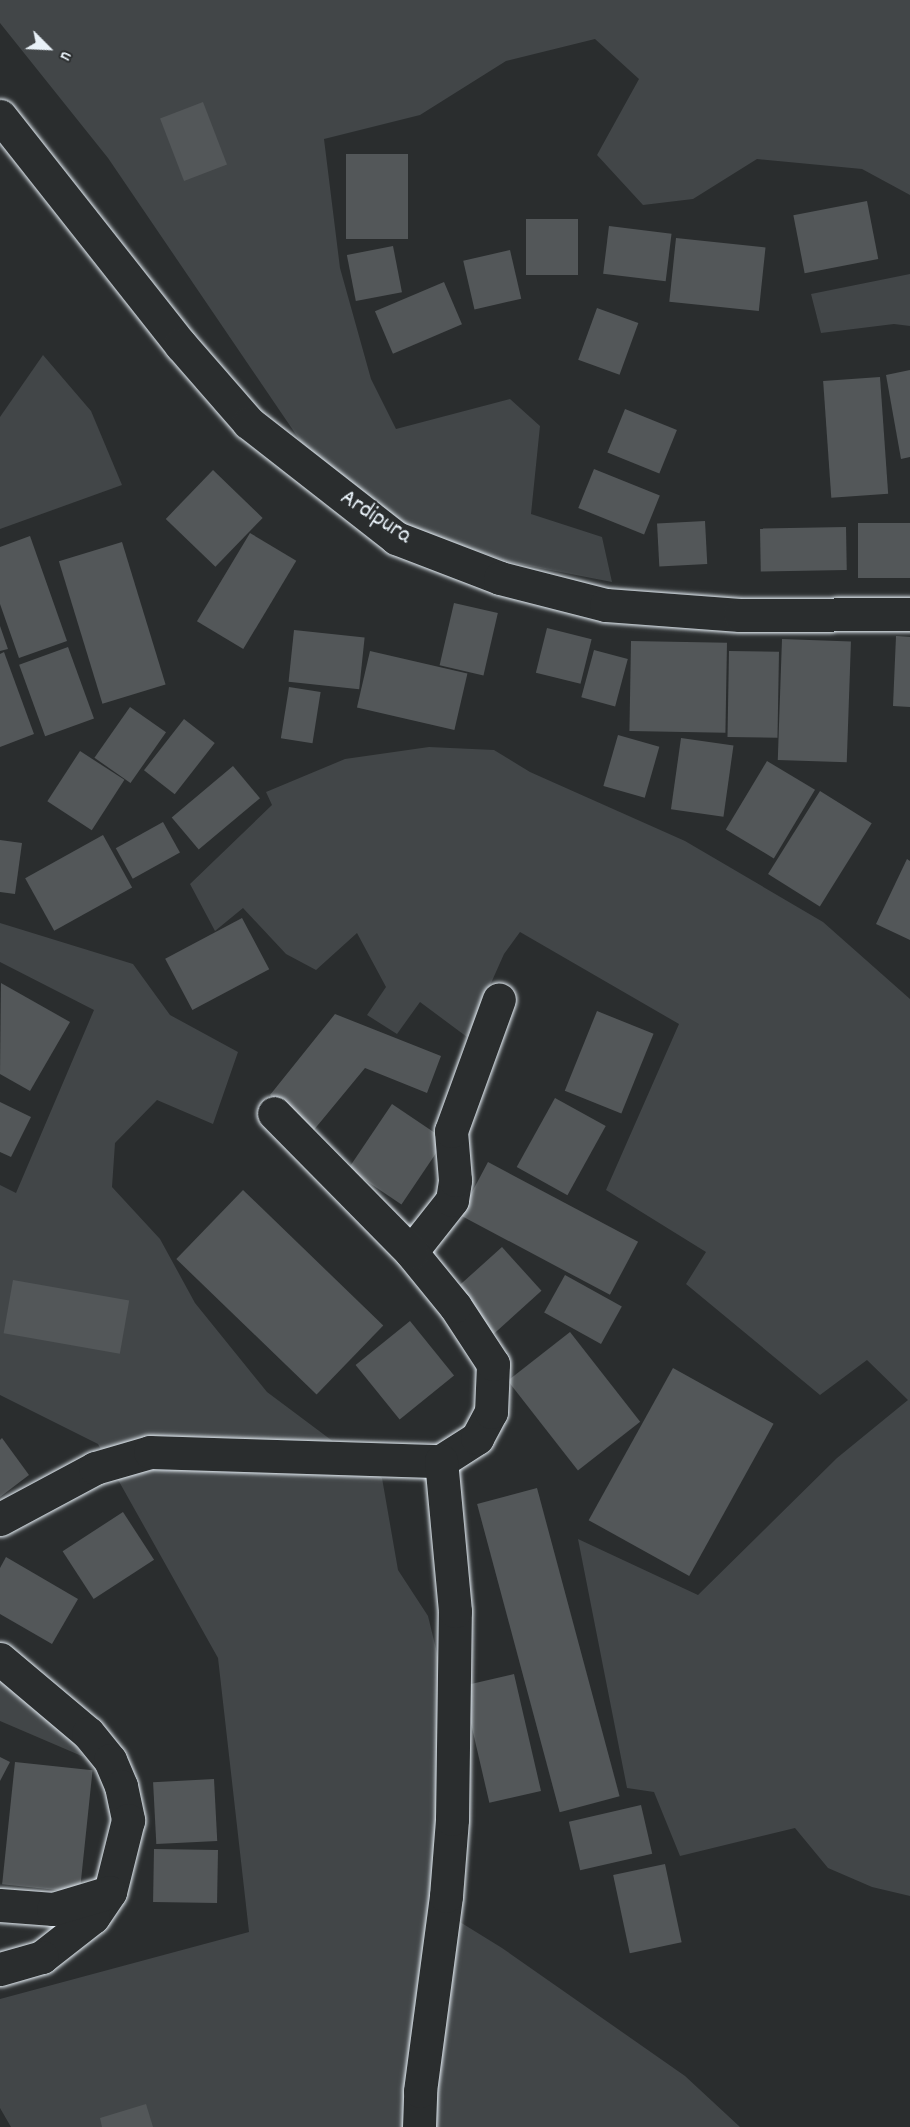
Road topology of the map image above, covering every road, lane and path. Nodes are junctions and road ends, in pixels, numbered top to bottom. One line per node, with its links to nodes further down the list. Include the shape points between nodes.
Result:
1 (0, 116): 2 (street, Ardipura, via 181,345 249,423 396,537 500,578 606,605 740,615)
2 (910, 614)
3 (499, 999): 5 (street, via 451,1131 455,1180 452,1200)
4 (274, 1113): 5 (street)
5 (411, 1252): 6 (street, via 455,1306 493,1364 491,1412 482,1430 477,1438)
6 (441, 1461): 7 (street, via 150,1452 95,1467); 12 (street, via 455,1611 452,1819)
7 (0, 1519)
8 (0, 1659): 9 (street, via 88,1733 110,1760 121,1786 128,1820)
9 (110, 1892): 10 (street, via 53,1909); 11 (street, via 93,1917 63,1944 42,1957)
10 (0, 1905)
11 (0, 1969)
12 (419, 2127)

